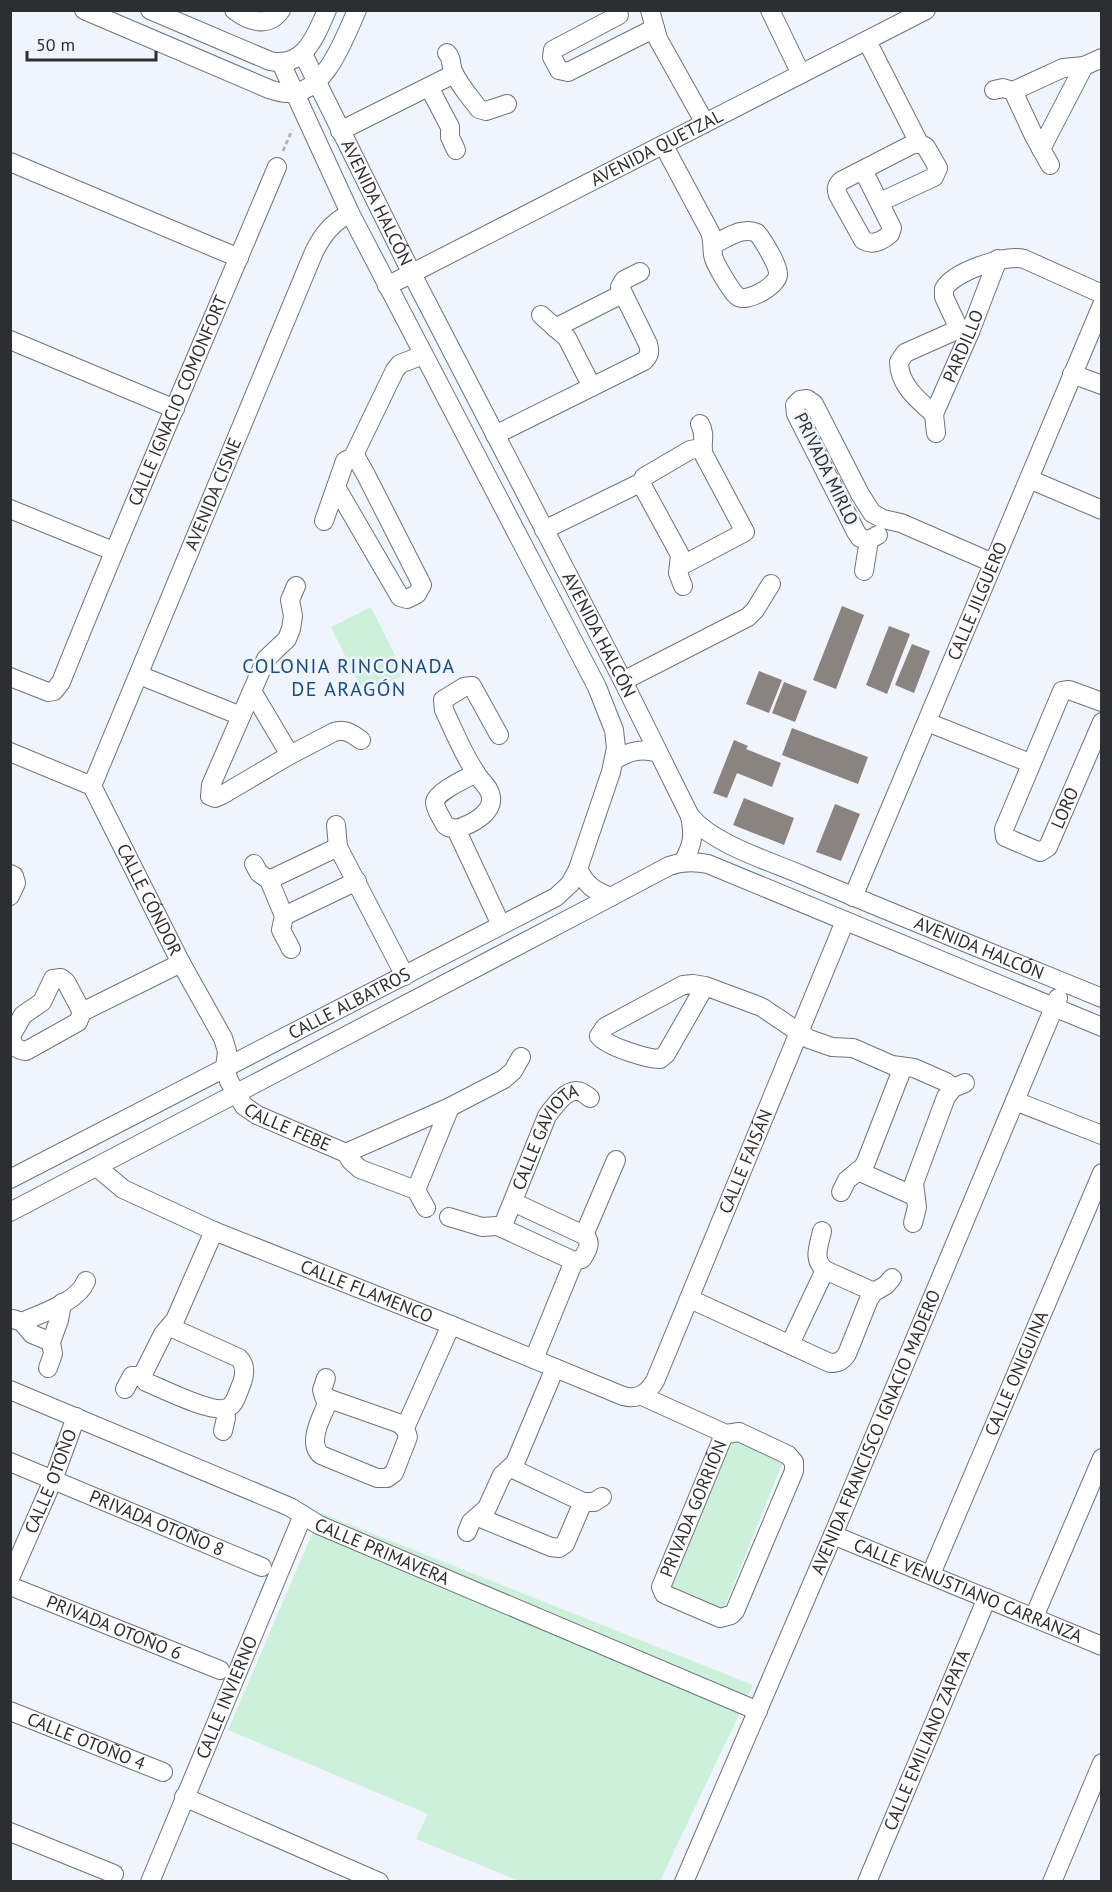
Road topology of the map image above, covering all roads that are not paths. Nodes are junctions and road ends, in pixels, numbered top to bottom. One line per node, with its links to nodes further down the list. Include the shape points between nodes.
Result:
1 (84, 10): 24 (street)
2 (234, 10): 3 (street, via 264,22)
3 (281, 10)
4 (327, 10): 14 (street)
5 (357, 10): 20 (street)
6 (770, 10): 19 (street)
7 (926, 10): 12 (street, AVENIDA QUETZAL)
8 (162, 13): 16 (street)
9 (618, 13): 11 (street); 11 (street, via 553,50 557,68 568,72)
10 (652, 19): 11 (street); 27 (street, via 658,39)
11 (631, 41)
12 (867, 41): 19 (street, AVENIDA QUETZAL); 30 (street)
13 (447, 53): 18 (street)
14 (303, 54): 16 (street); 20 (street, AVENIDA HALCÓN)
15 (1101, 58): 17 (street)
16 (281, 63): 24 (street, AVENIDA HALCÓN)
17 (1083, 66): 23 (street, via 1063,68); 23 (street, via 1046,157)
18 (454, 74): 21 (street); 26 (street)
19 (801, 74): 27 (street, AVENIDA QUETZAL)
20 (317, 83): 24 (street); 29 (street, AVENIDA HALCÓN)
21 (429, 87): 28 (street); 29 (street)
22 (994, 90): 23 (street)
23 (1013, 91)
24 (297, 101): 37 (street, AVENIDA HALCÓN)
25 (507, 104): 26 (street, via 486,111)
26 (479, 109): 28 (street)
27 (705, 123): 31 (street, AVENIDA QUETZAL)
28 (450, 127): 32 (street)
29 (340, 131): 42 (street, AVENIDA HALCÓN)
30 (919, 143): 35 (street); 36 (street, via 937,163 938,171 934,177)
31 (664, 146): 38 (street); 42 (street, AVENIDA QUETZAL)
32 (456, 150)
33 (10, 162): 39 (street)
34 (277, 167): 39 (street, CALLE IGNACIO COMONFORT)
35 (863, 170): 36 (street); 36 (street, via 837,187 868,243 891,232)
36 (880, 202)
37 (350, 213): 43 (street, AVENIDA HALCÓN); 78 (street, AVENIDA CISNE, via 328,228 314,252)
38 (714, 244)
39 (239, 258): 55 (street, CALLE IGNACIO COMONFORT)
40 (998, 259): 45 (street, via 1024,259); 49 (street, PARDILLO); 49 (street, via 945,285 944,297)
41 (640, 272): 44 (street, via 621,283)
42 (412, 274): 43 (street, AVENIDA QUETZAL); 59 (street, AVENIDA HALCÓN)
43 (387, 286): 51 (street, AVENIDA HALCÓN)
44 (622, 294): 48 (street); 54 (street, via 650,352 644,361)
45 (1101, 294)
46 (1101, 305): 52 (street, CALLE JILGUERO)
47 (540, 315): 48 (street)
48 (555, 328): 54 (street, via 567,338)
49 (965, 330): 56 (street, PARDILLO); 56 (street, via 906,353 899,362 910,392)
50 (10, 339): 55 (street)
51 (423, 355): 61 (street, via 395,370); 91 (street, AVENIDA HALCÓN, via 597,687 614,730)
52 (1072, 374): 53 (street); 62 (street, CALLE JILGUERO)
53 (1101, 385)
54 (592, 387): 59 (street)
55 (175, 409): 71 (street, CALLE IGNACIO COMONFORT)
56 (934, 414): 58 (street, PARDILLO)
57 (700, 424): 60 (street, via 705,433)
58 (936, 433)
59 (495, 435): 69 (street, AVENIDA HALCÓN)
60 (702, 448): 63 (street, via 690,450 644,477); 73 (street, via 745,532)
61 (353, 457): 64 (street, via 345,461); 64 (street, via 422,585 417,594 407,599 400,597)
62 (1029, 479): 66 (street); 72 (street, CALLE JILGUERO)
63 (642, 482): 69 (street); 73 (street, via 680,555)
64 (336, 487): 68 (street)
65 (10, 509): 71 (street)
66 (1101, 510)
67 (883, 519): 70 (street, PRIVADA MIRLO, via 877,537); 70 (street, PRIVADA MIRLO, via 866,506 814,404 800,400 795,405 796,414 856,532); 72 (street, PRIVADA MIRLO)
68 (324, 521)
69 (544, 530): 80 (street, AVENIDA HALCÓN)
70 (868, 540): 74 (street, PRIVADA MIRLO)
71 (113, 552): 79 (street, CALLE IGNACIO COMONFORT, via 62,682 54,691 42,691)
72 (993, 563): 84 (street, CALLE JILGUERO)
73 (679, 567): 77 (street)
74 (864, 571)
75 (771, 584): 80 (street, via 748,617)
76 (296, 586): 81 (street, via 290,600 293,616 287,639 266,659)
77 (684, 586)
78 (139, 675): 83 (street); 94 (street, AVENIDA CISNE)
79 (10, 677)
80 (623, 681): 89 (street, AVENIDA HALCÓN)
81 (252, 691): 83 (street); 90 (street)
82 (1101, 702): 92 (street, via 1064,689)
83 (241, 716): 90 (street, via 211,785 212,798)
84 (927, 722): 92 (street); 107 (street, CALLE JILGUERO)
85 (1101, 722): 92 (street, LORO, via 1048,847 1040,852 1004,835)
86 (499, 735): 93 (street, via 472,686 443,700 444,710)
87 (361, 740): 90 (street, via 341,730)
88 (10, 752): 94 (street)
89 (658, 753): 91 (street, via 632,751); 95 (street, AVENIDA HALCÓN)
90 (290, 755)
91 (614, 760): 101 (street, CALLE ALBATROS)
92 (1030, 763)
93 (476, 773): 97 (street, via 491,794 490,806 485,814); 97 (street, via 435,800 445,825)
94 (92, 786): 112 (street, CALLE CÓNDOR)
95 (690, 816): 99 (street, via 693,838); 107 (street, AVENIDA HALCÓN, via 722,841)
96 (336, 825): 98 (street)
97 (456, 829): 110 (street)
98 (338, 847): 103 (street); 104 (street)
99 (683, 862): 106 (street, CALLE ALBATROS); 109 (street, AVENIDA HALCÓN, via 708,864)
100 (254, 864): 103 (street)
101 (578, 869): 106 (street, via 587,885); 110 (street, CALLE ALBATROS, via 556,897)
102 (10, 874): 105 (street, via 16,883)
103 (269, 880): 108 (street)
104 (357, 881): 108 (street); 113 (street)
105 (10, 896)
106 (611, 897): 124 (street, CALLE ALBATROS)
107 (853, 897): 114 (street, AVENIDA HALCÓN)
108 (284, 916): 111 (street, via 281,930)
109 (844, 921): 117 (street, AVENIDA HALCÓN); 120 (street, CALLE FAISÁN)
110 (501, 925): 113 (street, CALLE ALBATROS)
111 (291, 949)
112 (181, 963): 118 (street); 123 (street, CALLE CÓNDOR, via 223,1038)
113 (405, 976): 123 (street, CALLE ALBATROS)
114 (1064, 983): 116 (street, AVENIDA HALCÓN); 117 (street, AVENIDA FRANCISCO IGNACIO MADERO)
115 (705, 987): 115 (street, via 683,985 605,1028 598,1036 605,1042 660,1059); 120 (street, via 759,1006)
116 (1101, 998)
117 (1054, 1008): 119 (street, AVENIDA HALCÓN); 126 (street, AVENIDA FRANCISCO IGNACIO MADERO)
118 (82, 1012)
119 (1101, 1027)
120 (799, 1032): 122 (street, via 823,1044 853,1048); 152 (street, CALLE FAISÁN)
121 (520, 1057): 127 (street, CALLE FEBE, via 504,1079)
122 (903, 1067): 132 (street, via 866,1162); 137 (street, via 959,1086 946,1097 914,1183)
123 (225, 1068): 124 (street, CALLE CÓNDOR); 134 (street, CALLE ALBATROS)
124 (236, 1095): 129 (street, CALLE FEBE, via 257,1115); 131 (street, CALLE ALBATROS)
125 (590, 1098): 138 (street, CALLE GAVIOTA, via 574,1091 551,1110)
126 (1015, 1101): 128 (street); 182 (street, AVENIDA FRANCISCO IGNACIO MADERO)
127 (450, 1107): 129 (street, CALLE FEBE); 135 (street)
128 (1101, 1135)
129 (346, 1153): 135 (street, CALLE FEBE, via 360,1168)
130 (616, 1160): 146 (street)
131 (98, 1168): 140 (street, CALLE ALBATROS); 144 (street, CALLE FLAMENCO, via 123,1189)
132 (858, 1171): 136 (street); 137 (street)
133 (1101, 1173): 184 (street, CALLE ONIGUINA)
134 (10, 1179)
135 (416, 1190): 139 (street)
136 (841, 1192)
137 (914, 1196): 142 (street, via 917,1207)
138 (513, 1202): 143 (street, CALLE GAVIOTA); 146 (street, CALLE GAVIOTA)
139 (426, 1208)
140 (10, 1212)
141 (449, 1217): 143 (street, via 482,1227)
142 (913, 1223)
143 (502, 1228): 147 (street)
144 (214, 1231): 155 (street, CALLE FLAMENCO); 156 (street)
145 (822, 1231): 148 (street, via 816,1255)
146 (584, 1235): 147 (street, via 589,1241 587,1249 582,1259)
147 (574, 1261): 159 (street)
148 (825, 1270): 151 (street); 158 (street)
149 (892, 1278): 151 (street)
150 (86, 1281): 153 (street, via 79,1293)
151 (874, 1292): 158 (street, via 840,1362 831,1363)
152 (690, 1299): 158 (street); 166 (street, CALLE FAISÁN, via 655,1381)
153 (62, 1303): 154 (street); 157 (street)
154 (16, 1320): 157 (street, via 32,1334)
155 (451, 1325): 159 (street, CALLE FLAMENCO); 170 (street)
156 (170, 1327): 162 (street); 168 (street, via 243,1361 243,1379 234,1403)
157 (51, 1342): 160 (street)
158 (790, 1344)
159 (534, 1359): 161 (street, CALLE FLAMENCO)
160 (48, 1368)
161 (555, 1368): 166 (street, CALLE FLAMENCO, via 623,1396); 175 (street)
162 (142, 1376): 164 (street, via 132,1376); 168 (street, via 146,1382 213,1409)
163 (326, 1378): 167 (street, via 322,1394)
164 (125, 1389)
165 (10, 1390): 169 (street, CALLE PRIMAVERA)
166 (642, 1396): 172 (street, PRIVADA GORRIÓN)
167 (328, 1399): 170 (street); 170 (street, via 316,1433 317,1451 377,1478 393,1473 408,1437)
168 (225, 1410): 171 (street)
169 (76, 1418): 176 (street, CALLE OTOÑO); 179 (street, CALLE PRIMAVERA)
170 (405, 1428)
171 (223, 1431)
172 (726, 1434): 172 (street, PRIVADA GORRIÓN, via 738,1432 788,1455 795,1468 735,1611 720,1618 664,1594 661,1587)
173 (1101, 1458): 188 (street)
174 (10, 1462): 176 (street, PRIVADA OTOÑO 8)
175 (511, 1468): 178 (street); 180 (street, via 502,1475 487,1508)
176 (52, 1480): 183 (street, PRIVADA OTOÑO 8); 185 (street, CALLE OTOÑO)
177 (602, 1497): 178 (street)
178 (583, 1502): 180 (street, via 565,1544 559,1548)
179 (303, 1515): 192 (street, CALLE PRIMAVERA); 195 (street, CALLE INVIERNO)
180 (478, 1517): 181 (street)
181 (467, 1532)
182 (833, 1535): 184 (street, CALLE VENUSTIANO CARRANZA); 192 (street, AVENIDA FRANCISCO IGNACIO MADERO)
183 (262, 1567)
184 (931, 1574): 187 (street, CALLE VENUSTIANO CARRANZA)
185 (10, 1578)
186 (10, 1586): 190 (street, PRIVADA OTOÑO 6)
187 (987, 1598): 188 (street, CALLE VENUSTIANO CARRANZA); 201 (street, CALLE EMILIANO ZAPATA)
188 (1034, 1617): 189 (street, CALLE VENUSTIANO CARRANZA)
189 (1101, 1646)
190 (220, 1670)
191 (10, 1711): 194 (street, CALLE OTOÑO 4)
192 (758, 1711): 200 (street, AVENIDA FRANCISCO IGNACIO MADERO)
193 (1101, 1763): 202 (street)
194 (163, 1772)
195 (184, 1797): 198 (street, CALLE INVIERNO); 199 (street)
196 (10, 1832): 197 (street)
197 (114, 1874)
198 (150, 1881)
199 (379, 1881)
200 (684, 1881)
201 (867, 1881)
202 (1052, 1881)

